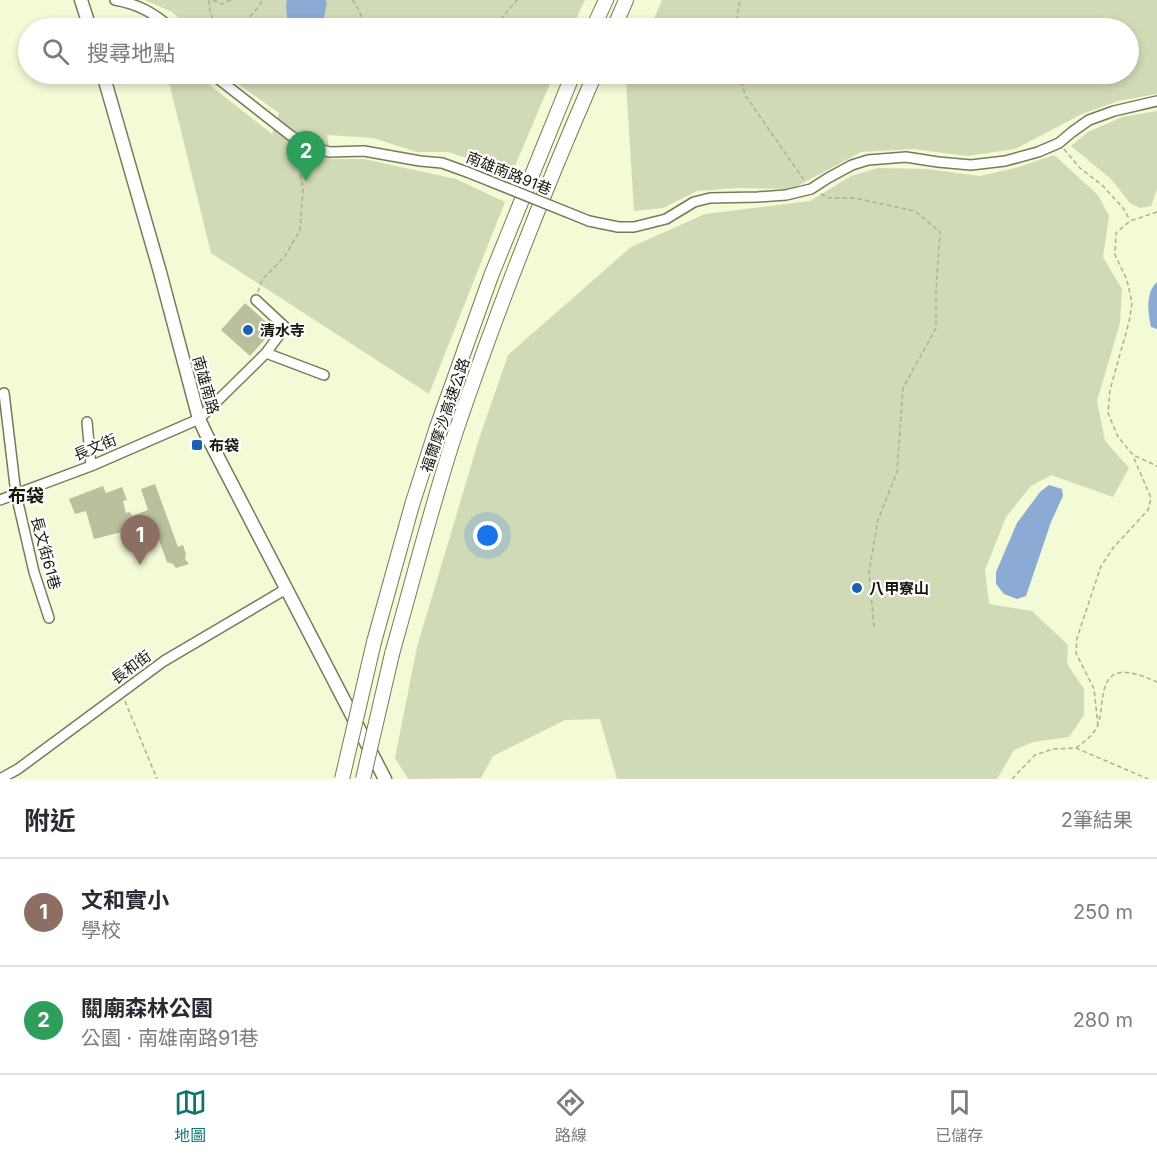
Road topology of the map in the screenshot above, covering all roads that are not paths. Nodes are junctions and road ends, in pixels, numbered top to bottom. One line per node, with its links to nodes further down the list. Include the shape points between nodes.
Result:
1 (82, 0): 5 (main road)
2 (115, 0): 6 (street, via 131,3)
3 (606, 0): 7 (highway)
4 (626, 0): 8 (highway)
5 (87, 18)
6 (158, 18)
7 (598, 18)
8 (618, 18)
9 (106, 84): 18 (main road, 南雄南路)
10 (225, 84): 13 (street, 南雄南路91巷, bridge, via 309,147 442,163 590,221 618,228 666,219 694,202 710,198 786,195 811,189 868,160 906,157 970,165 1005,161 1059,143 1089,120)
11 (569, 84): 26 (highway, 福爾摩沙高速公路, bridge, via 491,276 436,427 374,642)
12 (591, 84): 27 (highway, 福爾摩沙高速公路, bridge, via 508,286 456,432 392,654)
13 (1157, 101)
14 (256, 300): 15 (street, via 285,327)
15 (266, 353): 16 (street); 18 (street)
16 (324, 375)
17 (3, 393): 21 (street, 長文街61巷)
18 (199, 419): 20 (street, 長文街); 23 (main road, 南雄南路)
19 (87, 422): 20 (street)
20 (91, 466): 21 (street, 長文街)
21 (16, 494): 22 (street, 長文街); 24 (street, 長文街61巷)
22 (0, 500)
23 (286, 589): 25 (street, 長和街, via 164,661); 28 (main road, 南雄南路)
24 (49, 618)
25 (0, 779)
26 (342, 779)
27 (363, 779)
28 (385, 779)

